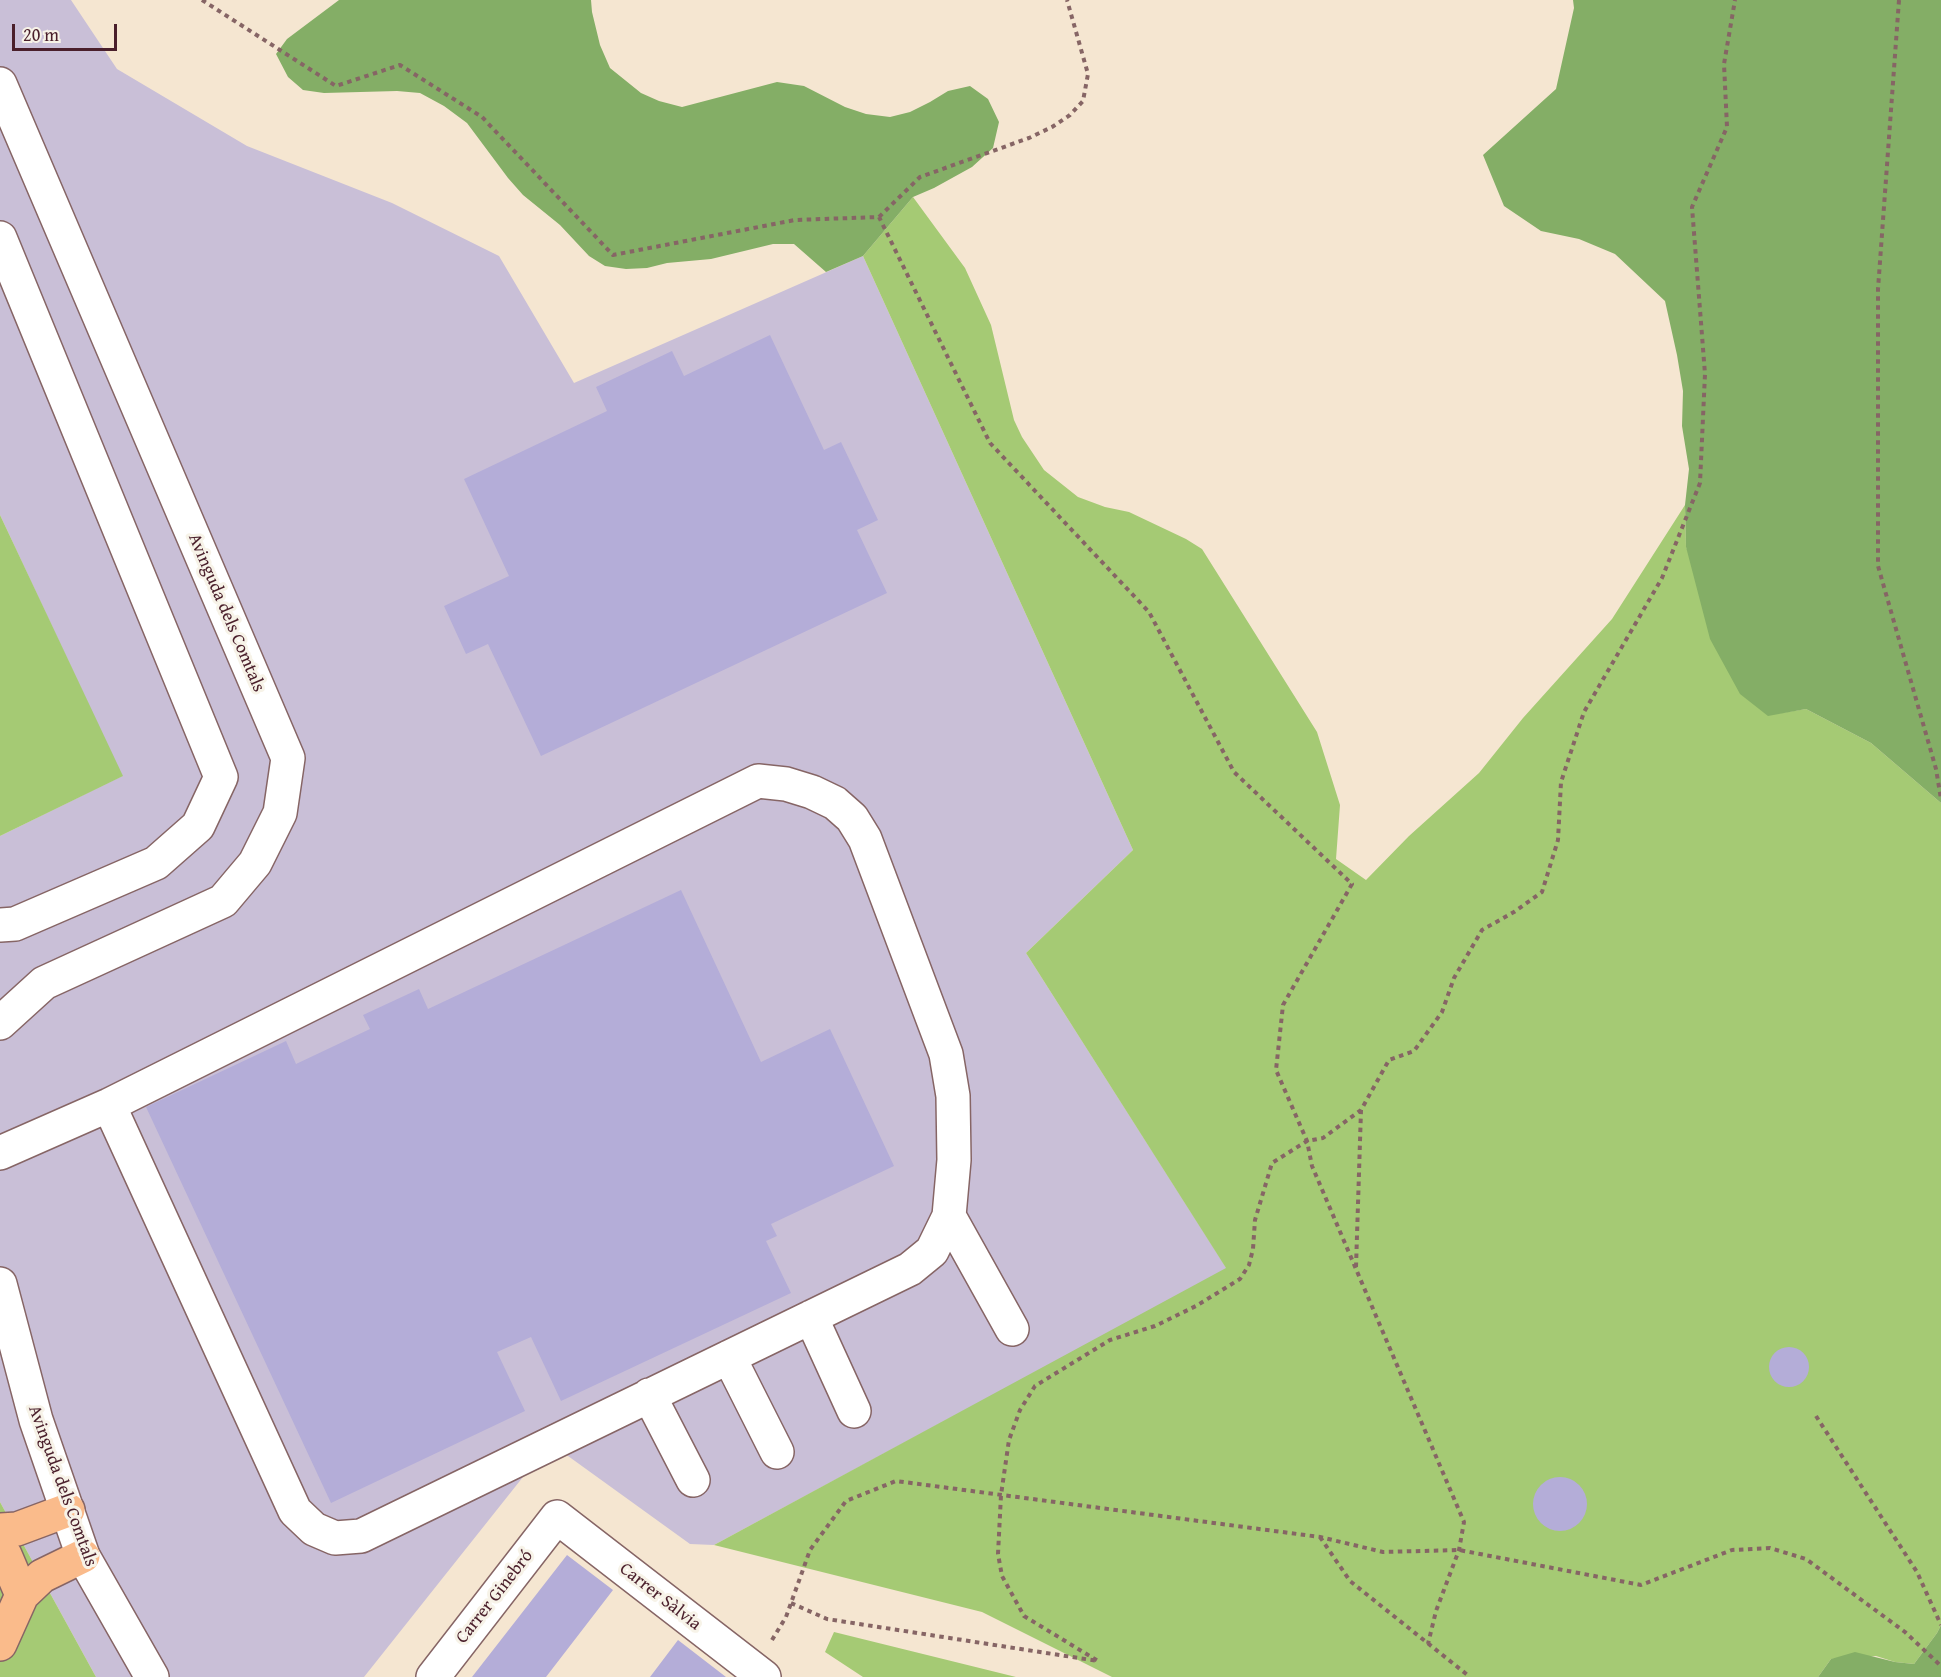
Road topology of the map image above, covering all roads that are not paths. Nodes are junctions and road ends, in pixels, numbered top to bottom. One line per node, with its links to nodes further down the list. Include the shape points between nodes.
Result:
1 (0, 84): 4 (street, Avinguda dels Comtals, via 288,758 280,813 255,863 223,900 44,983)
2 (0, 238): 3 (street, via 221,777 198,826 156,863 15,924)
3 (0, 925)
4 (0, 1023)
5 (109, 1105): 6 (street); 7 (street, via 758,781 786,784 835,803 852,818 865,839 946,1054 953,1096 954,1149); 12 (street, via 295,1511 314,1529 335,1538 361,1536)
6 (0, 1153)
7 (949, 1216): 9 (street, via 932,1251 910,1269); 10 (street)
8 (0, 1284): 16 (street, Avinguda dels Comtals, via 36,1420)
9 (811, 1317): 11 (street); 13 (street)
10 (1012, 1329)
11 (729, 1357): 12 (street); 14 (street)
12 (649, 1395): 15 (street)
13 (854, 1411)
14 (777, 1452)
15 (693, 1480)
16 (68, 1510): 18 (highway, via 17,1529); 20 (street, Avinguda dels Comtals)
17 (557, 1517): 23 (street, Carrer Sàlvia); 24 (street, Carrer Ginebró)
18 (0, 1530)
19 (0, 1548): 21 (highway)
20 (83, 1556): 21 (highway, via 42,1576); 25 (street, Avinguda dels Comtals)
21 (22, 1595): 22 (highway)
22 (0, 1644)
23 (756, 1674)
24 (438, 1675)
25 (152, 1677)

